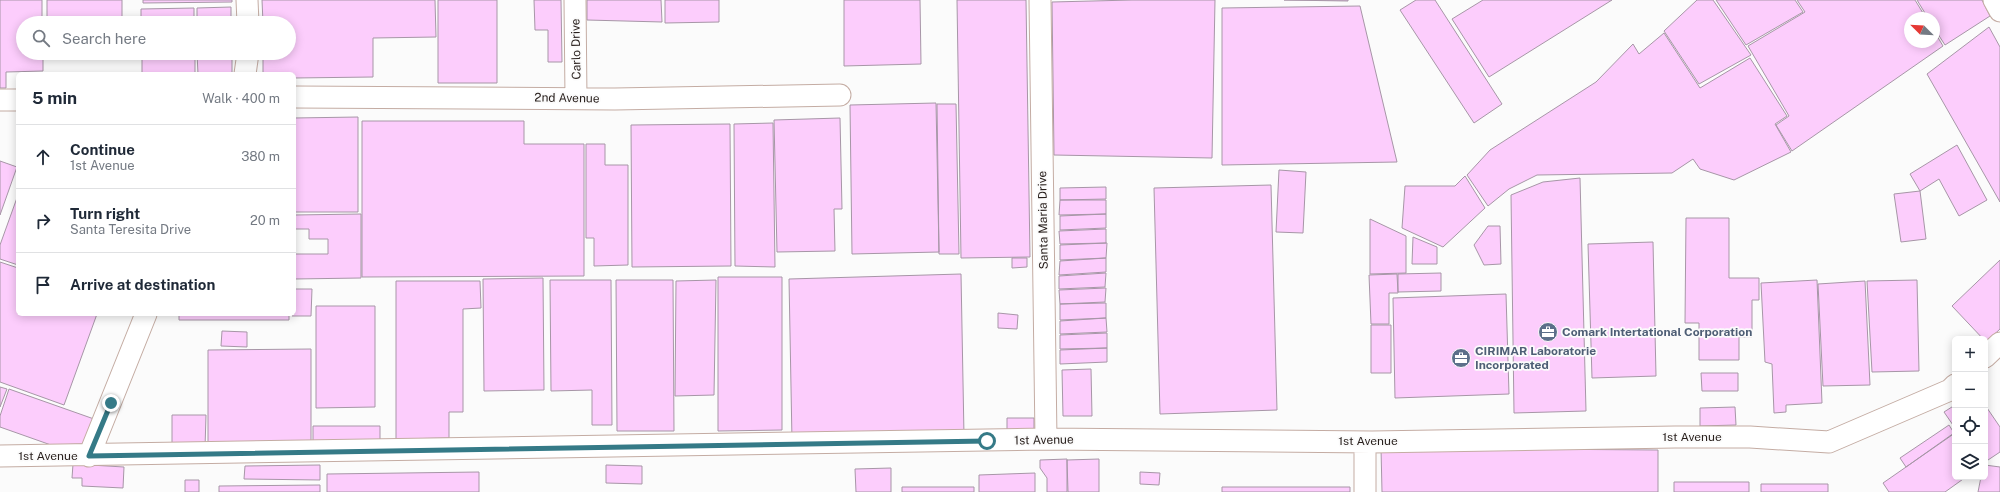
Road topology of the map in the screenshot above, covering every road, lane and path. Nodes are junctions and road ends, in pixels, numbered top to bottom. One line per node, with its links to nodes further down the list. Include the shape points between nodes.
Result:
1 (247, 0): 6 (street)
2 (575, 0): 11 (street, Carlo Drive)
3 (1040, 0): 18 (street, Santa Maria Drive)
4 (1994, 0): 5 (street)
5 (2000, 11)
6 (248, 16)
7 (247, 60): 8 (street)
8 (245, 72)
9 (840, 95): 11 (street, 2nd Avenue, via 773,98)
10 (296, 97): 11 (street, 2nd Avenue)
11 (576, 98)
12 (0, 100): 13 (street)
13 (16, 100)
14 (145, 316): 21 (street)
15 (2000, 343): 16 (street)
16 (1988, 354)
17 (1952, 388): 19 (street, 1st Avenue, via 1829,442 1750,437)
18 (1046, 440): 19 (street, 1st Avenue); 21 (street, 1st Avenue)
19 (1365, 442): 22 (street)
20 (0, 456): 21 (street, 1st Avenue)
21 (89, 456)
22 (1365, 492)

